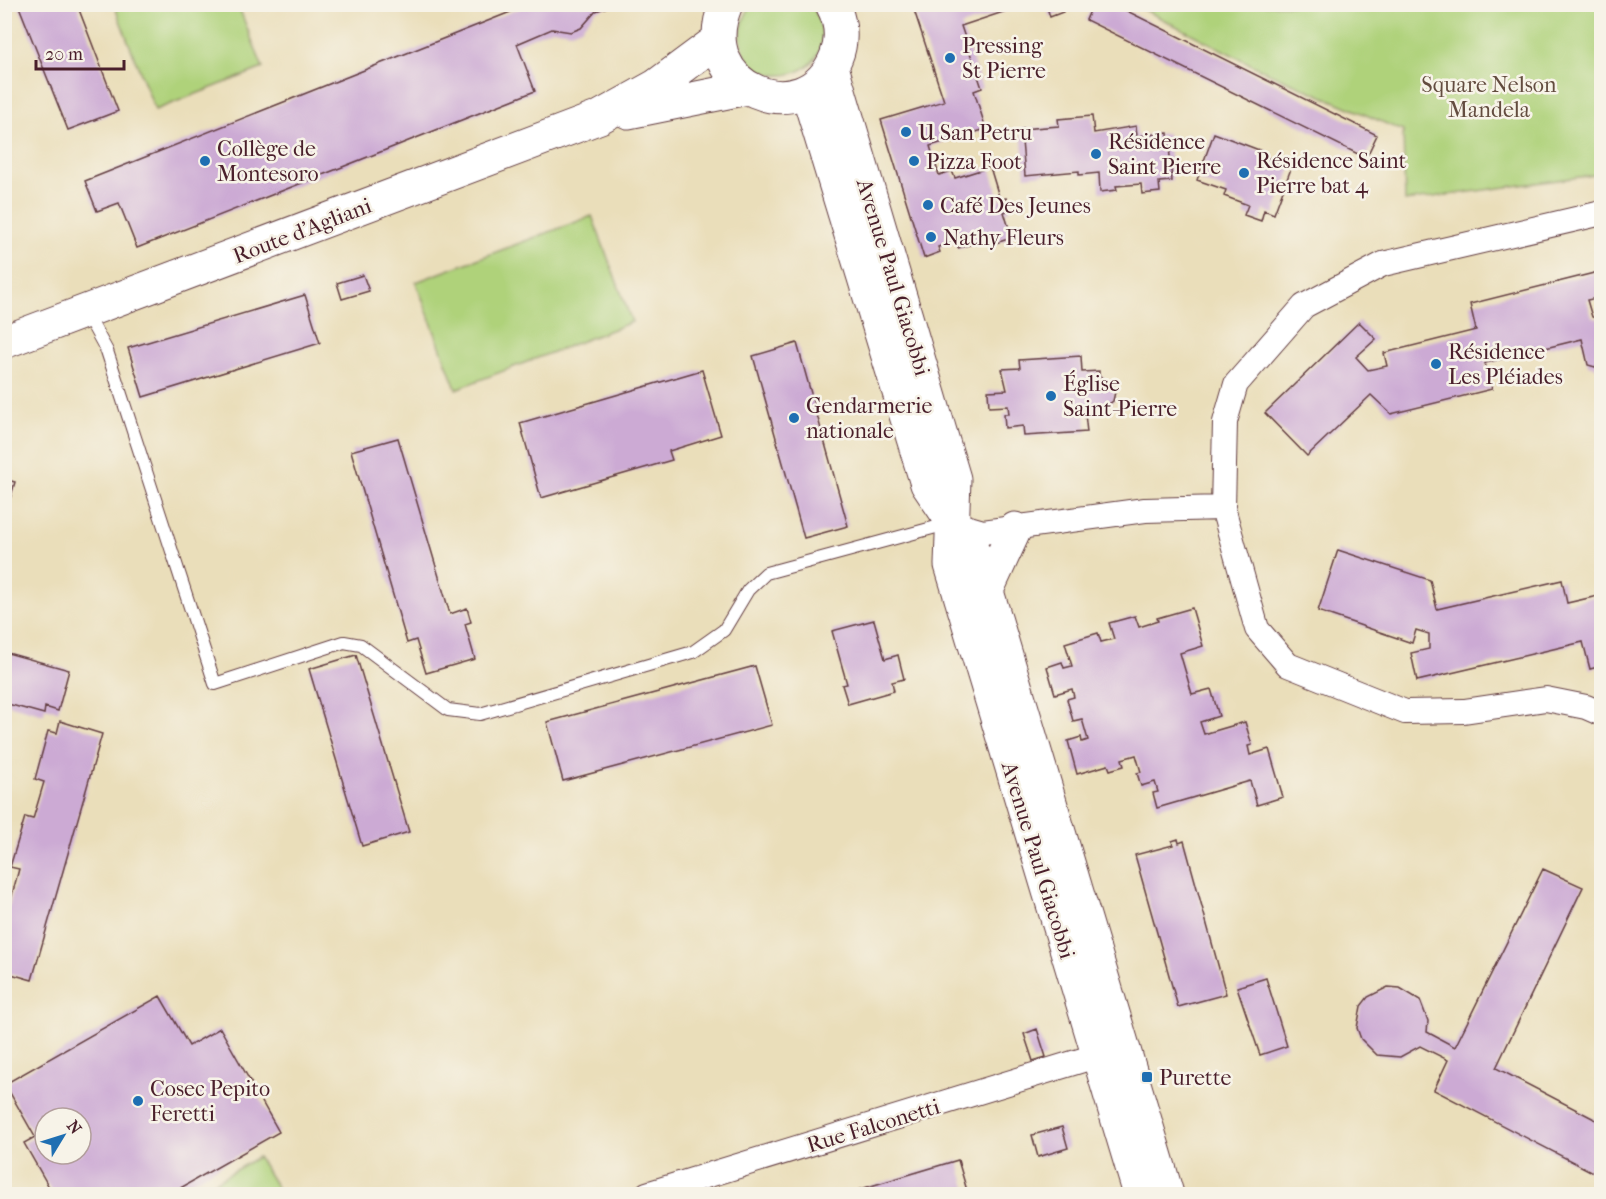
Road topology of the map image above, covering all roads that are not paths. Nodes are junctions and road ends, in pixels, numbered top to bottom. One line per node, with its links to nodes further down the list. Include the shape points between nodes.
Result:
1 (726, 4): 3 (main road, via 719,20)
2 (832, 4): 4 (main road, via 841,32)
3 (718, 40): 5 (main road, via 727,68); 7 (main road, Route d'Agliani, via 656,86)
4 (832, 67): 6 (main road); 12 (main road, Avenue Paul Giacobbi, via 954,479)
5 (747, 88): 6 (main road, via 766,96 787,97); 7 (main road, Route d'Agliani)
6 (807, 91): 12 (main road, Avenue Paul Giacobbi, via 927,484)
7 (600, 117): 9 (main road, Route d'Agliani)
8 (1602, 213): 11 (street, via 1383,264 1304,306 1236,384 1225,422)
9 (85, 311): 10 (main road, Route d'Agliani); 12 (lane, via 107,351 215,684 344,642 361,645 448,710 480,714 693,652 724,630 748,590 766,573)
10 (4, 342)
11 (1223, 508): 13 (street, via 1145,510); 15 (street, via 1257,629 1288,665 1405,712 1464,711 1546,699)
12 (952, 523): 13 (street, via 983,532); 14 (main road, Avenue Paul Giacobbi, via 977,558); 16 (main road, Avenue Paul Giacobbi, via 951,565)
13 (1015, 529): 14 (main road)
14 (987, 590): 19 (main road, Avenue Paul Giacobbi)
15 (1602, 714)
16 (1099, 1055): 17 (street, Rue Falconetti); 18 (main road, Avenue Paul Giacobbi)
17 (647, 1194)
18 (1140, 1194)
19 (1167, 1194)

